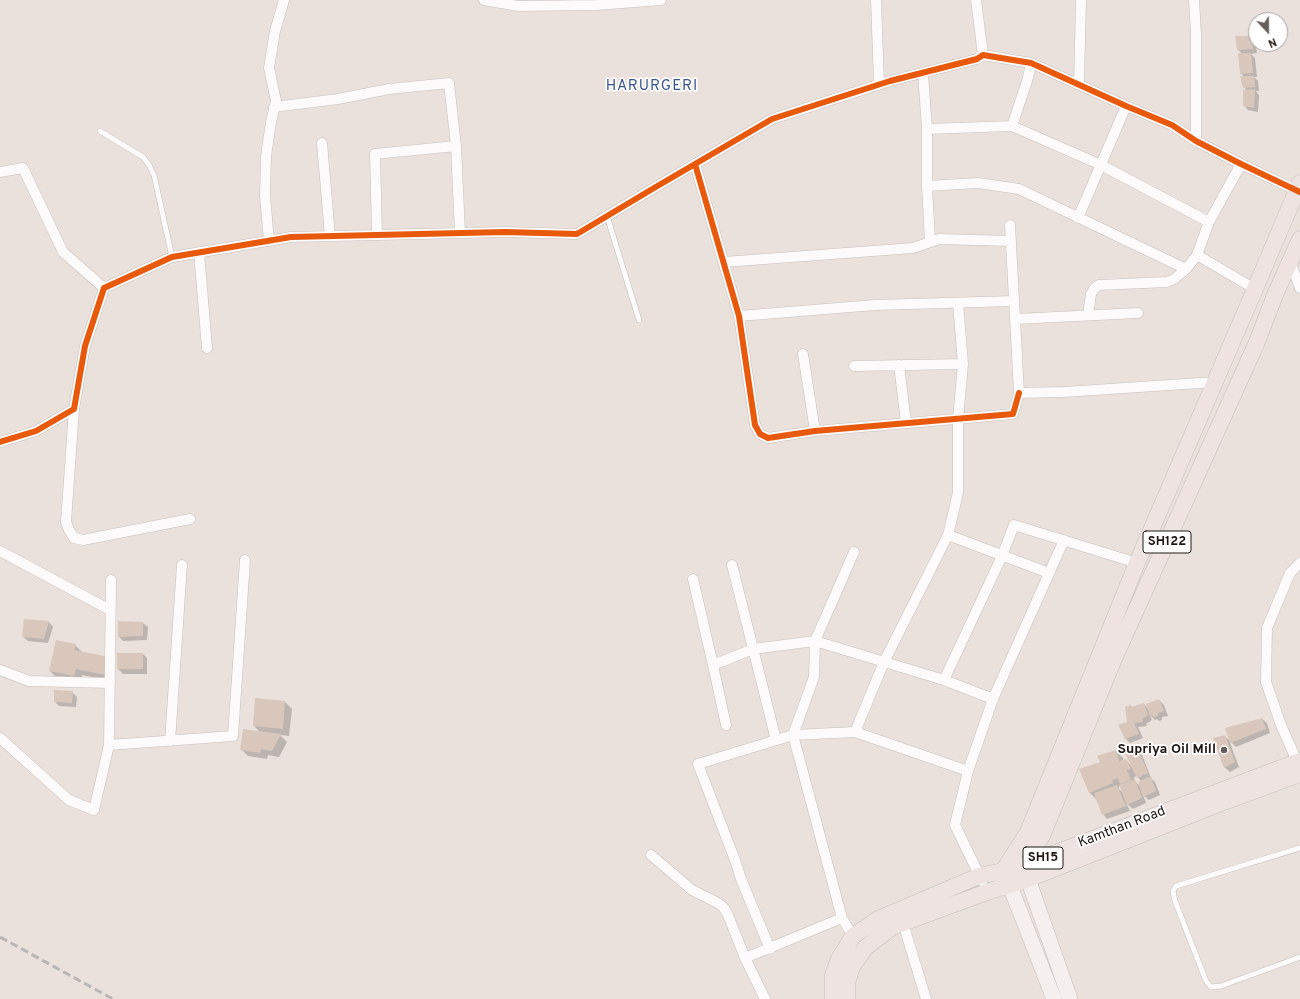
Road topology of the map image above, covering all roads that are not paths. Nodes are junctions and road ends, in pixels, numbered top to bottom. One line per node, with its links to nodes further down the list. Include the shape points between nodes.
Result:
1 (284, 0): 14 (street, via 275,31 269,68 276,102)
2 (484, 0): 3 (street, via 518,6 597,5)
3 (661, 0)
4 (876, 0): 11 (street)
5 (976, 0): 8 (street)
6 (1081, 0): 12 (street)
7 (1194, 0): 18 (street)
8 (983, 56): 9 (street); 10 (street)
9 (1031, 63): 12 (street); 15 (street)
10 (923, 73): 11 (street); 16 (street)
11 (879, 84): 21 (street, via 772,118)
12 (1079, 84): 13 (street)
13 (1126, 106): 18 (street, via 1172,125); 23 (street)
14 (274, 107): 20 (street, via 389,89 449,83); 35 (street, via 266,156 265,196)
15 (1012, 126): 16 (street); 23 (street)
16 (927, 129): 25 (street)
17 (100, 131): 40 (lane, via 142,157 149,165 154,175)
18 (1196, 141): 22 (street)
19 (322, 143): 33 (street)
20 (456, 146): 31 (street); 32 (street, via 375,154)
21 (695, 164): 27 (street); 42 (street)
22 (1241, 164): 26 (street); 29 (street)
23 (1101, 165): 28 (street); 29 (street)
24 (0, 172): 44 (street, via 22,168 63,252)
25 (927, 186): 28 (street, via 978,183 1019,189); 37 (street)
26 (1299, 188): 46 (main road)
27 (607, 216): 31 (street, via 577,234); 53 (lane)
28 (1078, 218): 43 (street)
29 (1209, 222): 39 (street)
30 (1010, 224): 36 (street)
31 (460, 233): 32 (street)
32 (377, 235): 33 (street)
33 (330, 236): 35 (street)
34 (1300, 239): 41 (main road, SH122)
35 (269, 241): 38 (street)
36 (1011, 241): 37 (street, via 939,239); 47 (street)
37 (930, 242): 42 (street, via 913,248)
38 (199, 252): 40 (street); 54 (street)
39 (1197, 255): 43 (street); 46 (street)
40 (172, 257): 44 (street)
41 (1290, 261): 45 (street); 100 (main road, SH122, via 1257,342 1113,661)
42 (724, 262): 51 (street)
43 (1186, 269): 50 (street, via 1167,282 1099,285 1091,294)
44 (104, 288): 61 (street, via 84,346)
45 (1300, 288)
46 (1255, 289): 59 (main road)
47 (1014, 301): 48 (street); 52 (street)
48 (958, 303): 51 (street, via 875,305); 56 (street)
49 (1138, 313): 50 (street)
50 (1088, 315): 52 (street)
51 (739, 316): 64 (street, via 755,425 760,434 768,438)
52 (1015, 318): 60 (street)
53 (639, 320)
54 (207, 348)
55 (804, 354): 64 (street)
56 (963, 364): 57 (street); 62 (street)
57 (899, 365): 58 (street); 63 (street)
58 (854, 366)
59 (1215, 382): 60 (street); 73 (main road)
60 (1019, 393): 62 (street, via 1013,414)
61 (74, 408): 65 (street, via 36,431); 66 (street, via 66,522 74,538 83,540)
62 (958, 419): 63 (street); 67 (street, via 958,493)
63 (906, 423): 64 (street)
64 (815, 431)
65 (0, 442)
66 (190, 518)
67 (948, 535): 71 (street); 83 (street)
68 (1064, 540): 71 (street, via 1014,525); 73 (street); 77 (street)
69 (0, 551): 80 (street)
70 (854, 552): 81 (street)
71 (1002, 556): 77 (street); 86 (street)
72 (245, 560): 94 (street, via 233,736)
73 (1137, 563): 102 (main road, via 1028,832)
74 (1300, 564): 96 (street, via 1290,573 1267,628 1266,682 1281,726)
75 (182, 565): 94 (street)
76 (732, 565): 82 (street)
77 (1049, 574): 88 (street)
78 (693, 579): 84 (street)
79 (111, 580): 80 (street)
80 (110, 610): 87 (street)
81 (815, 640): 82 (street); 83 (street); 91 (street, via 814,677)
82 (753, 649): 84 (street); 93 (street)
83 (884, 662): 86 (street); 90 (street)
84 (713, 665): 89 (street)
85 (0, 670): 87 (street, via 29,681)
86 (944, 680): 88 (street)
87 (110, 683): 95 (street)
88 (993, 698): 97 (street)
89 (726, 725)
90 (855, 732): 91 (street); 97 (street)
91 (793, 735): 93 (street); 105 (street)
92 (0, 738): 95 (street, via 69,800 94,810)
93 (776, 740): 109 (street, via 698,764)
94 (170, 741): 95 (street)
95 (109, 745)
96 (1299, 766): 100 (main road, Kamthan Road / SH15); 103 (main road, Kamthan Road / SH15, via 1221,803)
97 (968, 771): 101 (street, via 955,825)
98 (1300, 848): 111 (lane, via 1176,886 1173,891 1206,981 1211,987 1221,986)
99 (650, 855): 110 (street, via 692,890 724,908)
100 (1029, 863): 102 (main road, Kamthan Road / SH15); 103 (main road, SH122)
101 (979, 876): 102 (main road, Kamthan Road / SH15); 104 (street); 107 (main road, Kamthan Road / SH15, via 878,919)
102 (1006, 878): 103 (main road, Kamthan Road / SH15); 104 (main road, Kamthan Road / SH15); 116 (street)
103 (1028, 879): 117 (street)
104 (987, 892): 106 (main road, Kamthan Road / SH15)
105 (842, 918): 108 (street); 109 (street)
106 (903, 923): 107 (main road, Kamthan Road / SH15); 115 (street)
107 (877, 929): 108 (main road, Kamthan Road / SH15); 114 (main road, Kamthan Road / SH15, via 852,967)
108 (853, 936): 113 (main road, Kamthan Road / SH15, via 833,975)
109 (770, 948): 110 (street)
110 (745, 958): 112 (street)
111 (1300, 958)
112 (765, 999)
113 (833, 999)
114 (846, 999)
115 (926, 999)
116 (1054, 999)
117 (1070, 999)

